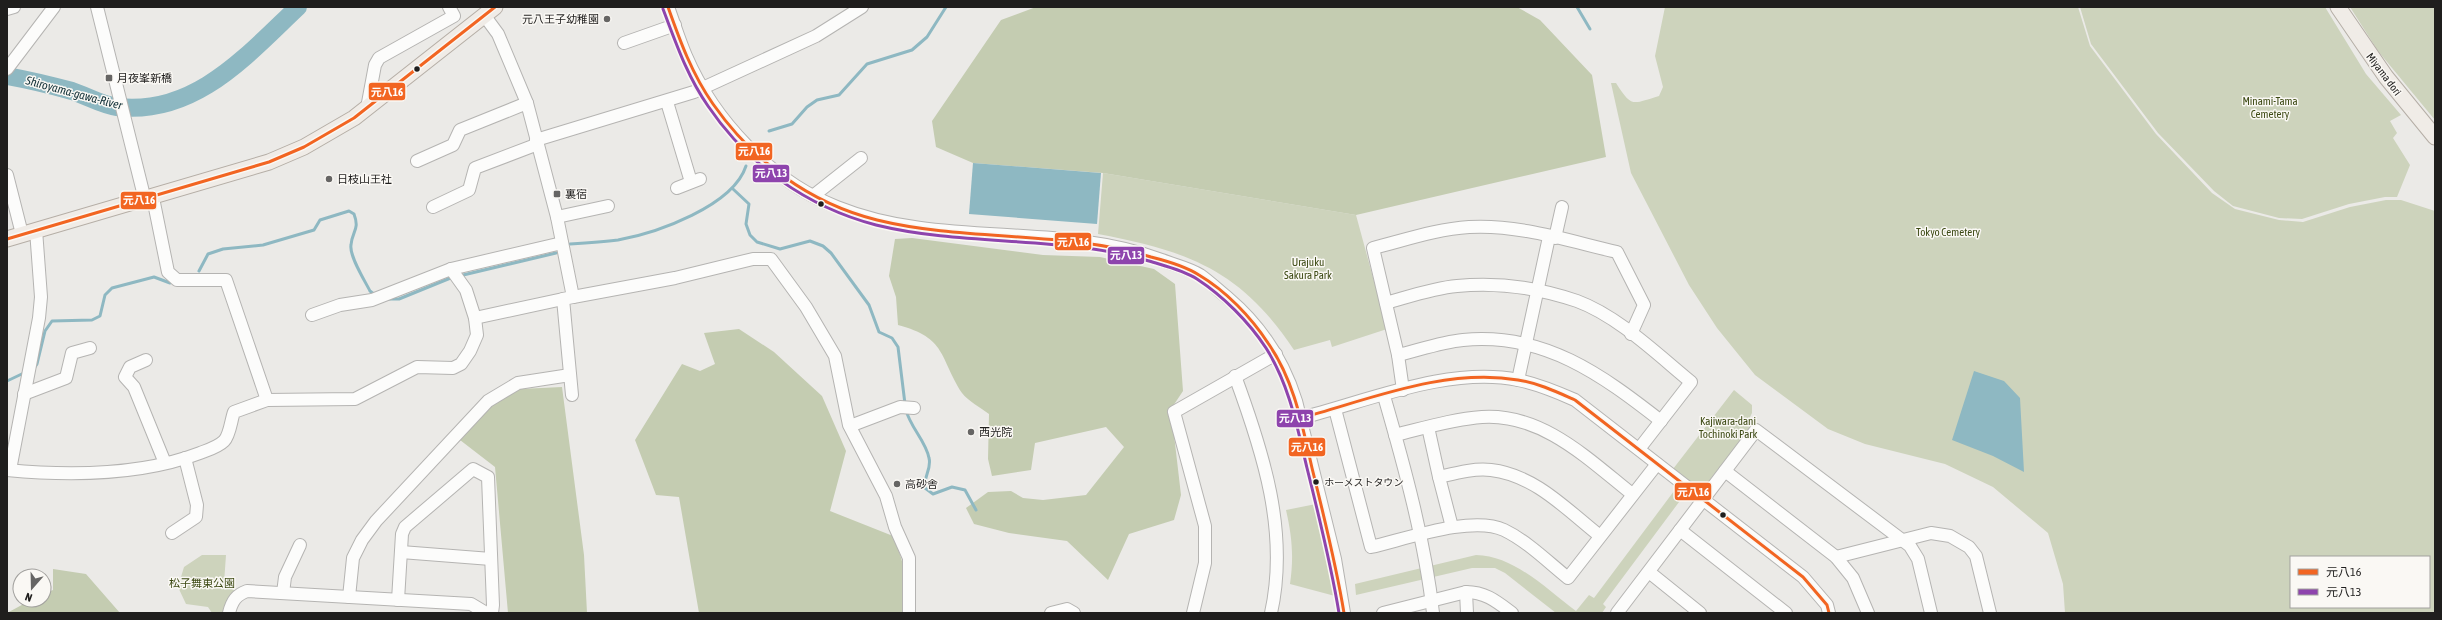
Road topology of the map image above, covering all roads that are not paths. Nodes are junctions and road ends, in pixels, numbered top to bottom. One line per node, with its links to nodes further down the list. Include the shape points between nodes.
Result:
1 (14, 7): 8 (street)
2 (54, 7): 12 (street)
3 (98, 7): 24 (street, via 124,116)
4 (449, 7): 16 (street, via 454,16 379,58 375,66)
5 (668, 7): 10 (street)
6 (862, 7): 13 (street, via 816,36)
7 (2338, 7): 17 (main road, Miyama dori, via 2386,78)
8 (7, 9)
9 (490, 11): 15 (street); 16 (main road)
10 (675, 25): 11 (street); 13 (street, via 687,57)
11 (624, 44)
12 (8, 67)
13 (703, 87): 14 (street); 23 (street, via 720,115 757,155)
14 (667, 102): 18 (street); 22 (street, via 676,150 695,181)
15 (527, 103): 18 (street); 20 (street, via 460,130 453,145)
16 (367, 108): 24 (main road, via 329,133 270,162)
17 (2434, 133)
18 (537, 142): 26 (street, via 475,168 469,190); 28 (street)
19 (861, 158): 23 (street)
20 (417, 161)
21 (7, 175): 30 (street)
22 (677, 188)
23 (813, 196): 43 (street, via 865,217 928,230 1090,242 1143,253 1198,274 1243,311 1268,340)
24 (149, 199): 29 (main road); 53 (street, via 168,272 177,280 226,280)
25 (608, 206): 28 (street)
26 (433, 207)
27 (1562, 207): 31 (street)
28 (557, 217): 33 (street)
29 (36, 230): 30 (main road); 50 (street, via 41,297)
30 (22, 234): 32 (main road)
31 (1552, 238): 35 (street); 37 (street, via 1497,228 1470,227 1442,230 1373,248); 40 (street, via 1617,252 1644,306)
32 (7, 239)
33 (562, 243): 34 (street); 36 (street)
34 (454, 274): 38 (street, via 372,300 340,305); 39 (street, via 466,290)
35 (1537, 291): 37 (street, via 1486,285 1455,286); 40 (street, via 1578,302); 41 (street)
36 (568, 298): 39 (street); 46 (street); 58 (street, via 674,278 753,259 771,259 806,307 835,356 844,408)
37 (1386, 303): 44 (street)
38 (312, 315)
39 (475, 318): 53 (street, via 477,335 470,351 461,364 453,368 417,367 354,400)
40 (1631, 334): 57 (street, via 1691,382)
41 (1525, 345): 44 (street, via 1498,340 1463,340); 48 (street); 57 (street, via 1572,359 1606,379)
42 (90, 348): 50 (street, via 72,353 66,378)
43 (1276, 354): 47 (street); 56 (street, via 1288,377)
44 (1398, 355): 49 (street)
45 (146, 360): 63 (street, via 130,367 125,377 134,387)
46 (570, 375): 51 (street); 83 (street, via 518,383 488,401 376,520 353,558)
47 (1235, 376): 92 (street, via 1174,412 1205,526 1205,563); 93 (street, via 1254,428 1274,509 1279,560 1277,589)
48 (1518, 380): 49 (street, via 1465,377); 61 (street, via 1576,400)
49 (1403, 390): 52 (street)
50 (24, 394): 65 (street)
51 (572, 395)
52 (1384, 396): 55 (street); 60 (street)
53 (267, 400): 62 (street, via 234,412 225,440)
54 (909, 408): 58 (street)
55 (1336, 409): 56 (street); 73 (street, via 1371,547)
56 (1301, 418): 94 (street, via 1335,559)
57 (1662, 421): 61 (street)
58 (850, 426): 89 (street, via 886,496 895,527 909,558)
59 (1428, 427): 60 (street); 67 (street); 68 (street, via 1483,417 1501,417 1527,423 1549,432 1570,445)
60 (1395, 435): 73 (street)
61 (1639, 449): 64 (street)
62 (185, 458): 63 (street); 72 (street, via 197,505 196,518)
63 (165, 463): 65 (street, via 129,469 73,473 36,474)
64 (1657, 464): 68 (street); 69 (street)
65 (9, 470)
66 (1725, 471): 69 (street); 75 (street, via 1756,430); 78 (street)
67 (1439, 477): 70 (street); 74 (street, via 1464,471 1490,470 1516,476 1547,493)
68 (1632, 494): 74 (street)
69 (1703, 500): 71 (street); 101 (street, via 1803,577 1827,605)
70 (1452, 527): 73 (street); 74 (street, via 1486,525 1505,531 1568,578)
71 (1680, 530): 80 (street); 100 (street)
72 (172, 533)
73 (1419, 536): 85 (street)
74 (1600, 536)
75 (1899, 540): 78 (street); 103 (street, via 1910,546 1918,559); 104 (street, via 1931,532 1950,536 1969,547 1976,556)
76 (300, 545): 82 (street, via 285,577)
77 (401, 552): 79 (street); 79 (street, via 405,526 472,470 488,477); 84 (street)
78 (1836, 557): 102 (street, via 1853,578)
79 (491, 559): 88 (street)
80 (1649, 572): 98 (street); 99 (street)
81 (1466, 592): 85 (street); 96 (street); 97 (street, via 1478,592 1491,597)
82 (283, 593): 83 (street); 86 (street, via 248,591 239,594 232,602)
83 (350, 597): 84 (street)
84 (398, 600): 87 (street, via 471,604)
85 (1432, 607): 95 (street)
86 (229, 613)
87 (486, 613)
88 (492, 613)
89 (910, 613)
90 (1051, 613): 91 (street, via 1067,609)
91 (1074, 613)
92 (1194, 613)
93 (1271, 613)
94 (1344, 613)
95 (1383, 613)
96 (1467, 613)
97 (1512, 613)
98 (1617, 613)
99 (1700, 613)
100 (1786, 613)
101 (1829, 613)
102 (1868, 613)
103 (1931, 613)
104 (1990, 613)

